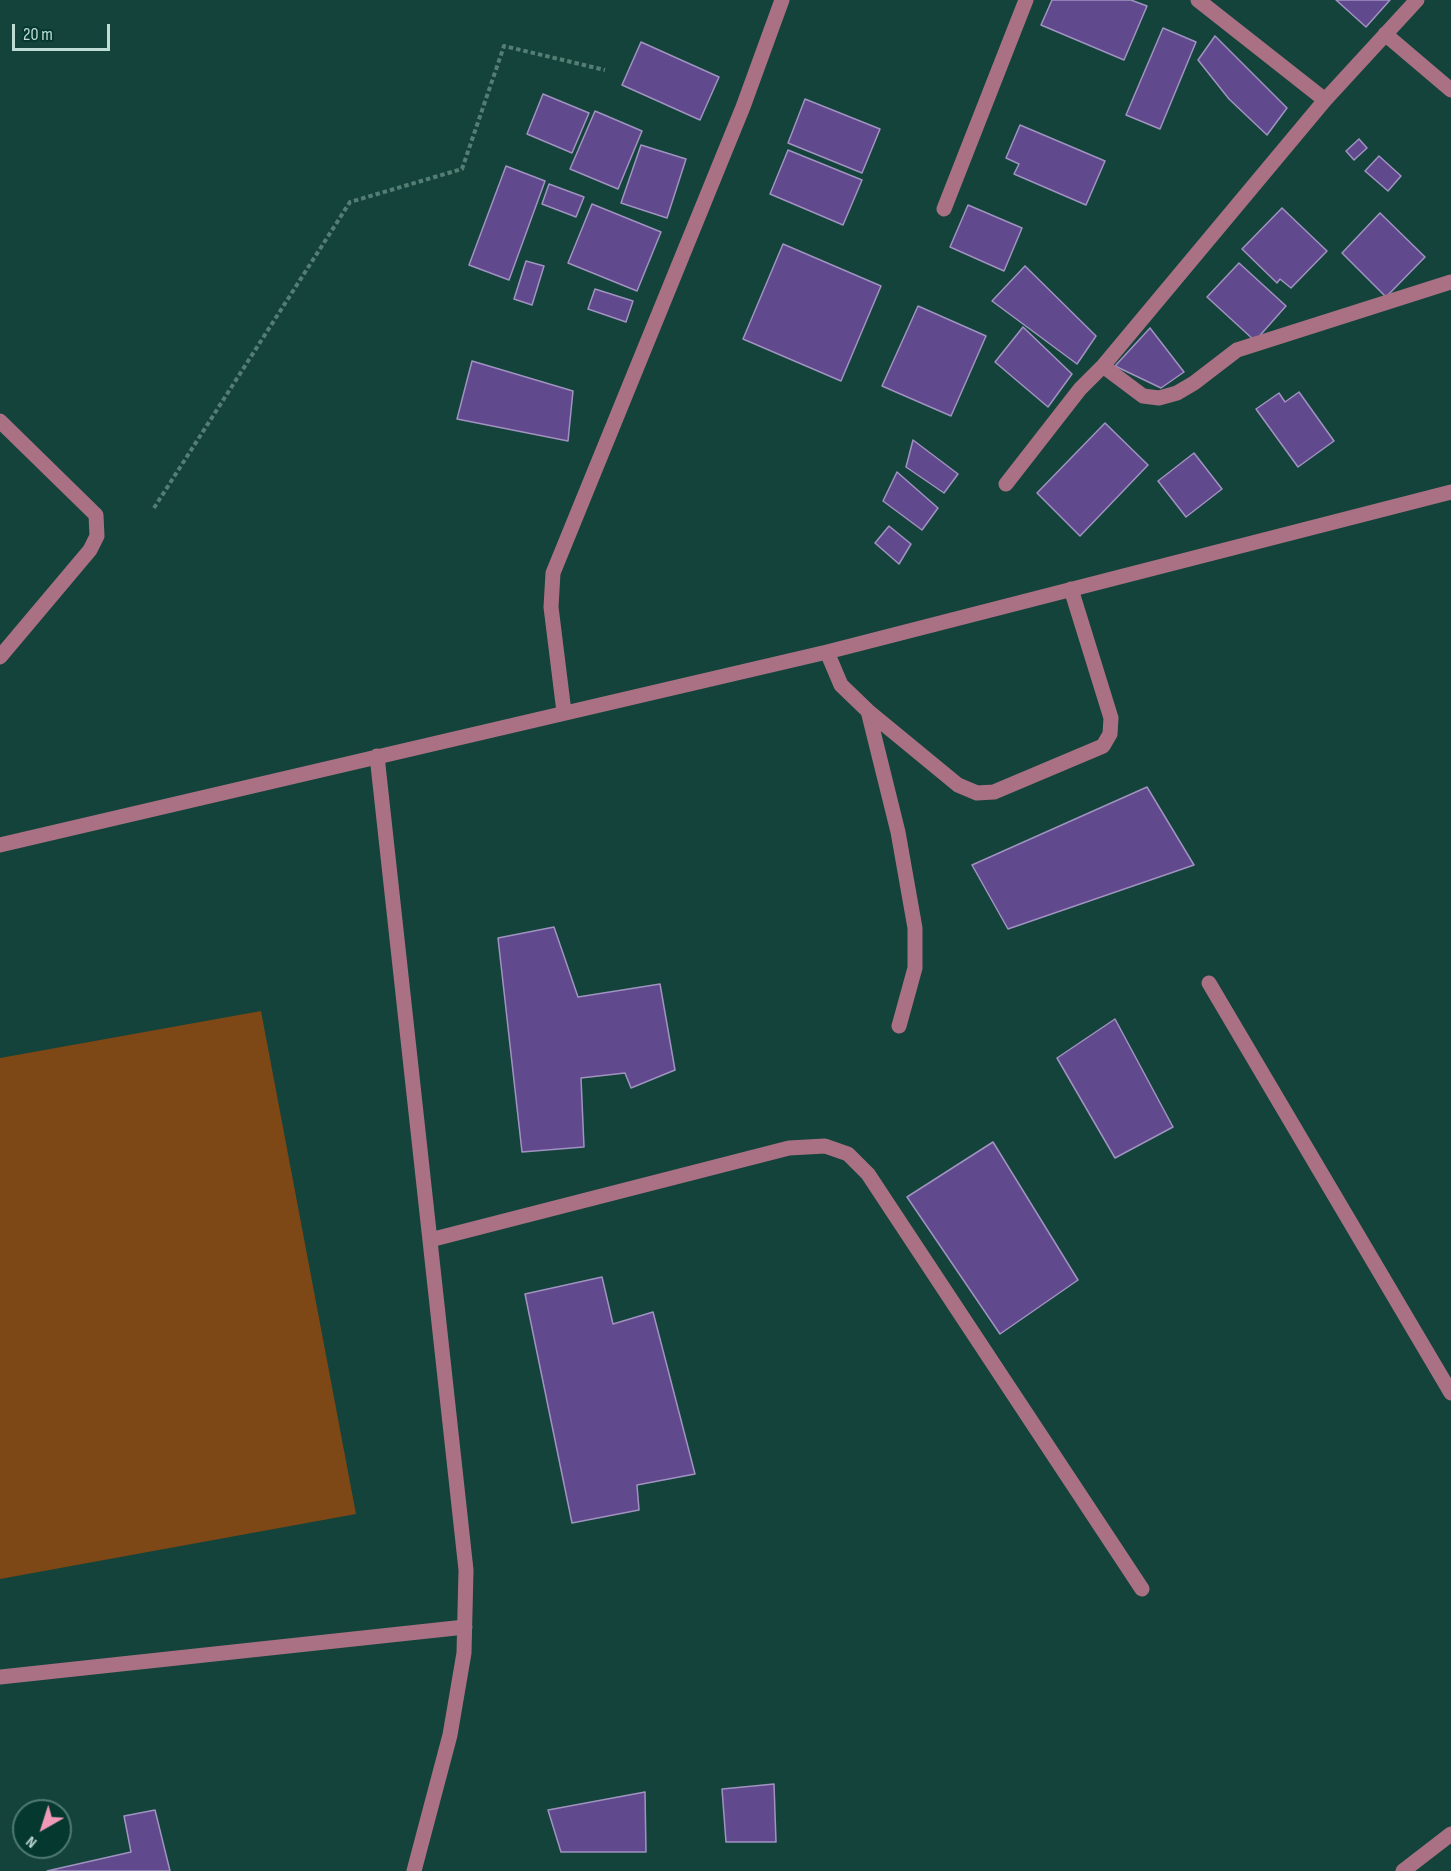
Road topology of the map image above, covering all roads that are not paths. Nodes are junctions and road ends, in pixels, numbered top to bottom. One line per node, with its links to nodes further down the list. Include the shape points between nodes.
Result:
1 (782, 0): 18 (street, via 743,107 553,573 551,607)
2 (1026, 0): 8 (street)
3 (1198, 0): 7 (street)
4 (1417, 0): 5 (street)
5 (1385, 34): 6 (street); 7 (street)
6 (1451, 90)
7 (1325, 100): 10 (street)
8 (944, 209)
9 (1451, 282): 10 (street, via 1237,350 1177,393 1159,398 1143,396)
10 (1103, 366): 12 (street, via 1080,389)
11 (0, 421): 16 (street, via 96,515 97,536 90,550)
12 (1006, 483)
13 (1451, 492): 14 (street)
14 (1071, 589): 15 (street); 17 (street, via 1111,718 1110,734 1103,746 994,792 977,793 958,785)
15 (827, 652): 17 (street, via 841,685); 18 (street)
16 (0, 657)
17 (868, 711): 22 (street, via 898,832 915,928 915,968)
18 (564, 712): 19 (street)
19 (377, 756): 20 (street); 23 (street)
20 (0, 845)
21 (1209, 983): 24 (street)
22 (899, 1026)
23 (430, 1240): 25 (street, via 789,1148 825,1146 848,1154 868,1174); 26 (street, via 466,1570)
24 (1451, 1393)
25 (1142, 1589)
26 (465, 1627): 27 (street); 29 (street, via 450,1734)
27 (0, 1677)
28 (1451, 1834): 30 (street)
29 (414, 1871)
30 (1403, 1871)

